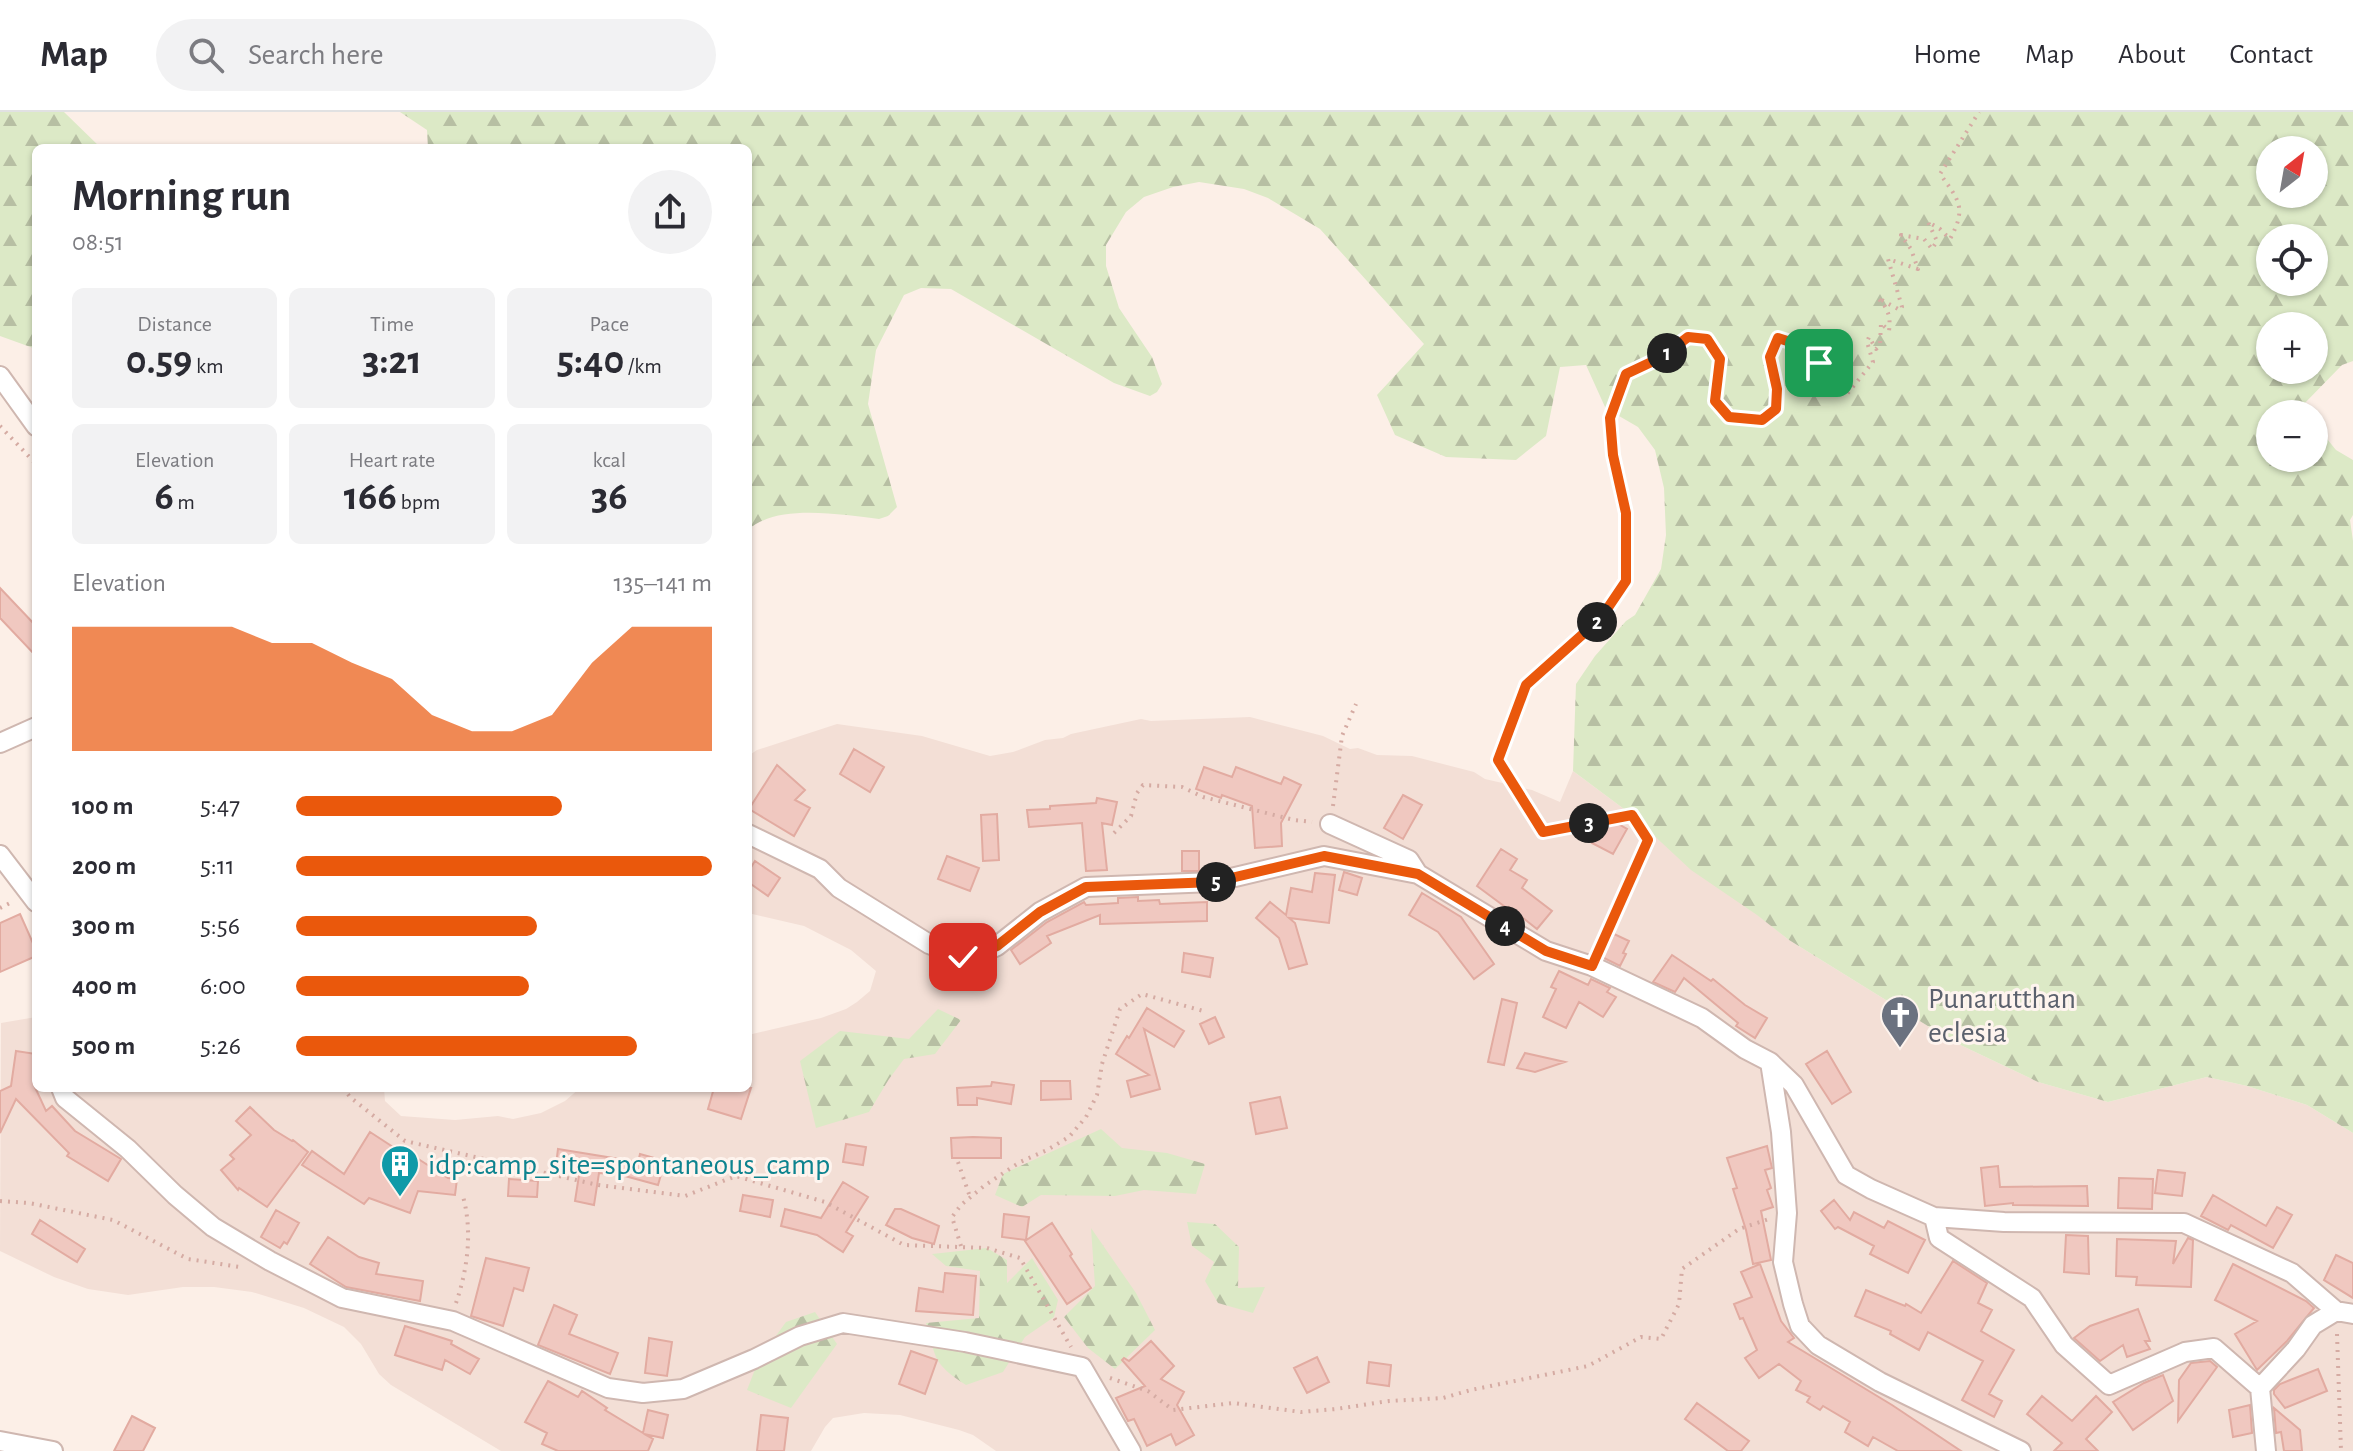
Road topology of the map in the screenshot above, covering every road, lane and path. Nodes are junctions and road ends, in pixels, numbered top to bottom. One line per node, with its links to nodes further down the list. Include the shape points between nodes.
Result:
1 (1979, 112): 15 (path, via 1940,174 1959,200 1959,223 1950,239 1928,222 1937,241 1932,249 1924,239 1901,235 1918,269 1888,259 1902,307 1878,298 1887,307 1889,331 1881,323 1876,349 1869,337 1873,362 1847,394 1825,381 1819,363 1803,346 1778,338 1770,357 1776,409 1762,420 1729,417 1715,401 1720,359 1707,339 1688,337 1626,374 1610,418 1626,513 1626,581 1601,618 1526,685 1498,760 1543,832 1632,815 1648,840)
2 (0, 376): 3 (street)
3 (32, 420)
4 (0, 426): 5 (path)
5 (32, 460)
6 (1356, 704): 9 (path, via 1342,736)
7 (32, 729): 8 (street)
8 (0, 743)
9 (1330, 824): 10 (path, via 1229,804 1182,787 1143,785 1131,816); 13 (street, via 1409,860)
10 (1114, 833)
11 (752, 836): 13 (street, via 820,869 839,888 929,944 963,957 997,946 1040,912 1086,887 1214,882 1324,856)
12 (0, 855): 14 (street)
13 (1418, 874): 15 (street, via 1546,951)
14 (32, 897)
15 (1592, 966): 17 (street, via 1702,1018)
16 (1207, 1012): 22 (path, via 1142,994 1120,1009 1086,1117 1069,1137 1020,1162)
17 (1770, 1062): 24 (street); 25 (street, via 1794,1085 1846,1175)
18 (63, 1092): 27 (street, via 213,1227)
19 (346, 1092): 26 (path, via 405,1141 598,1185 685,1196 736,1176 825,1202 904,1245)
20 (958, 1162): 22 (path)
21 (462, 1193): 29 (path, via 468,1213 466,1270)
22 (970, 1197): 26 (path, via 952,1217)
23 (0, 1201): 27 (path, via 113,1220 188,1259 241,1267)
24 (1787, 1213): 30 (path, via 1739,1229 1682,1269 1679,1304 1661,1339 1641,1337 1588,1366 1443,1398 1301,1412 1233,1403 1173,1410 1148,1391); 35 (street, via 1783,1262 1800,1326 1818,1345 1880,1382)
25 (1934, 1217): 28 (street, via 2184,1223 2292,1273); 31 (street, via 1939,1238 2032,1298 2064,1345 2109,1385 2185,1352 2214,1348)
26 (961, 1246): 30 (path, via 1020,1258)
27 (270, 1261): 29 (street, via 342,1298)
28 (2344, 1312): 31 (street, via 2313,1325); 37 (path)
29 (453, 1321): 30 (street, via 608,1388 643,1393 683,1389 800,1336 843,1323)
30 (1082, 1367): 34 (street)
31 (2260, 1388): 36 (street)
32 (0, 1441): 33 (street)
33 (53, 1451)
34 (1131, 1451)
35 (2021, 1451)
36 (2266, 1451)
37 (2341, 1451)

